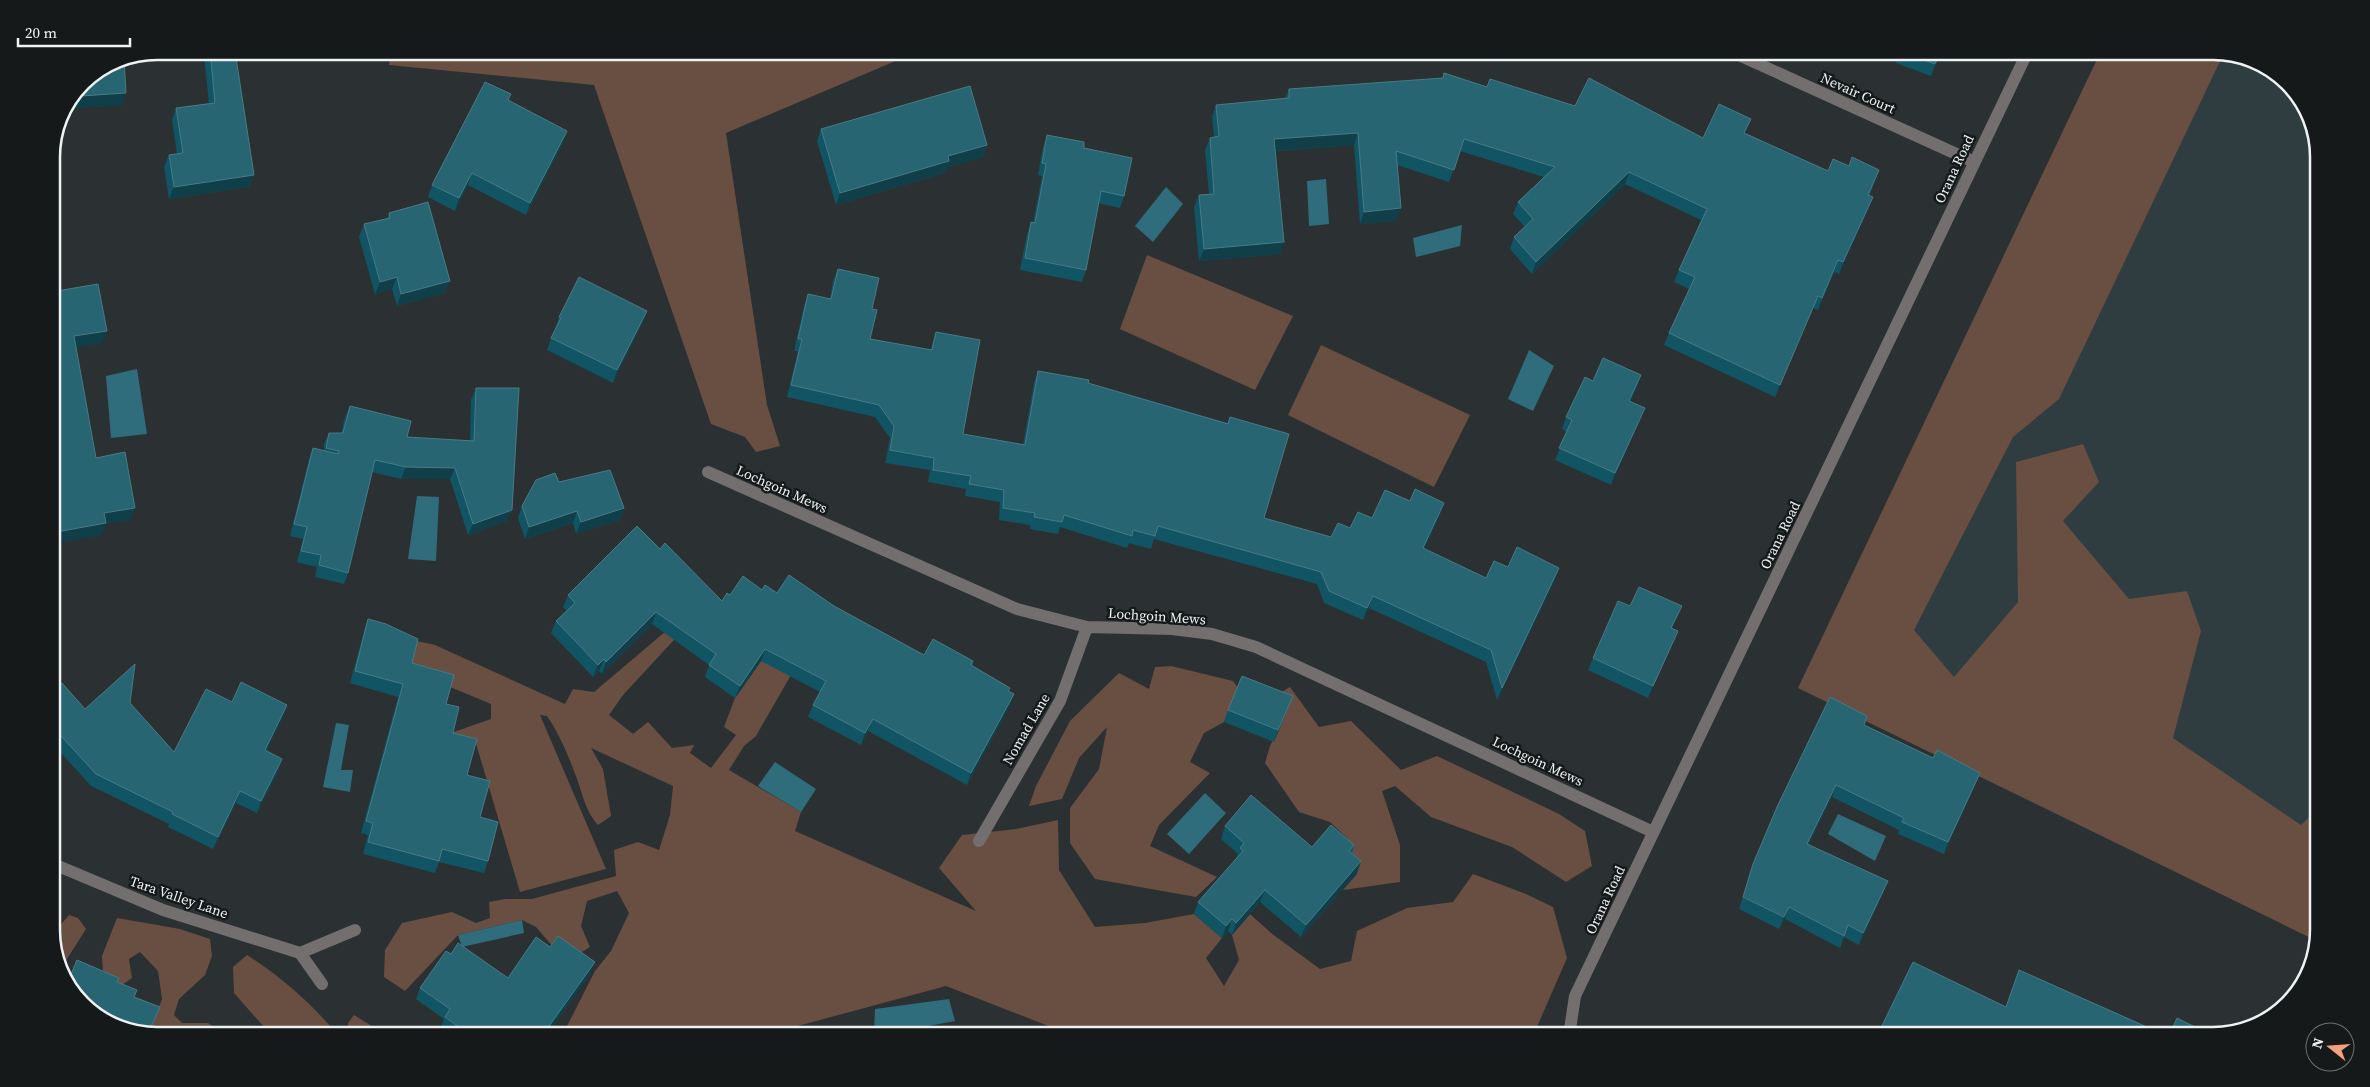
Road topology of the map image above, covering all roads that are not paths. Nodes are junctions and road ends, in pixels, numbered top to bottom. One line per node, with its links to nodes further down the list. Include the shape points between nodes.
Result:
1 (1750, 60): 3 (street, Nevair Court)
2 (2024, 60): 3 (street, Orana Road)
3 (1974, 162): 6 (street, Orana Road)
4 (708, 472): 5 (street, Lochgoin Mews, via 1017,609)
5 (1087, 627): 6 (street, Lochgoin Mews, via 1172,629 1212,634 1256,647); 7 (street, Nomad Lane, via 1060,701)
6 (1653, 832): 12 (street, Orana Road, via 1575,996)
7 (979, 841)
8 (60, 866): 10 (street, Tara Valley Lane, via 163,910)
9 (355, 930): 10 (street)
10 (300, 953): 11 (street)
11 (322, 984)
12 (1569, 1027)

